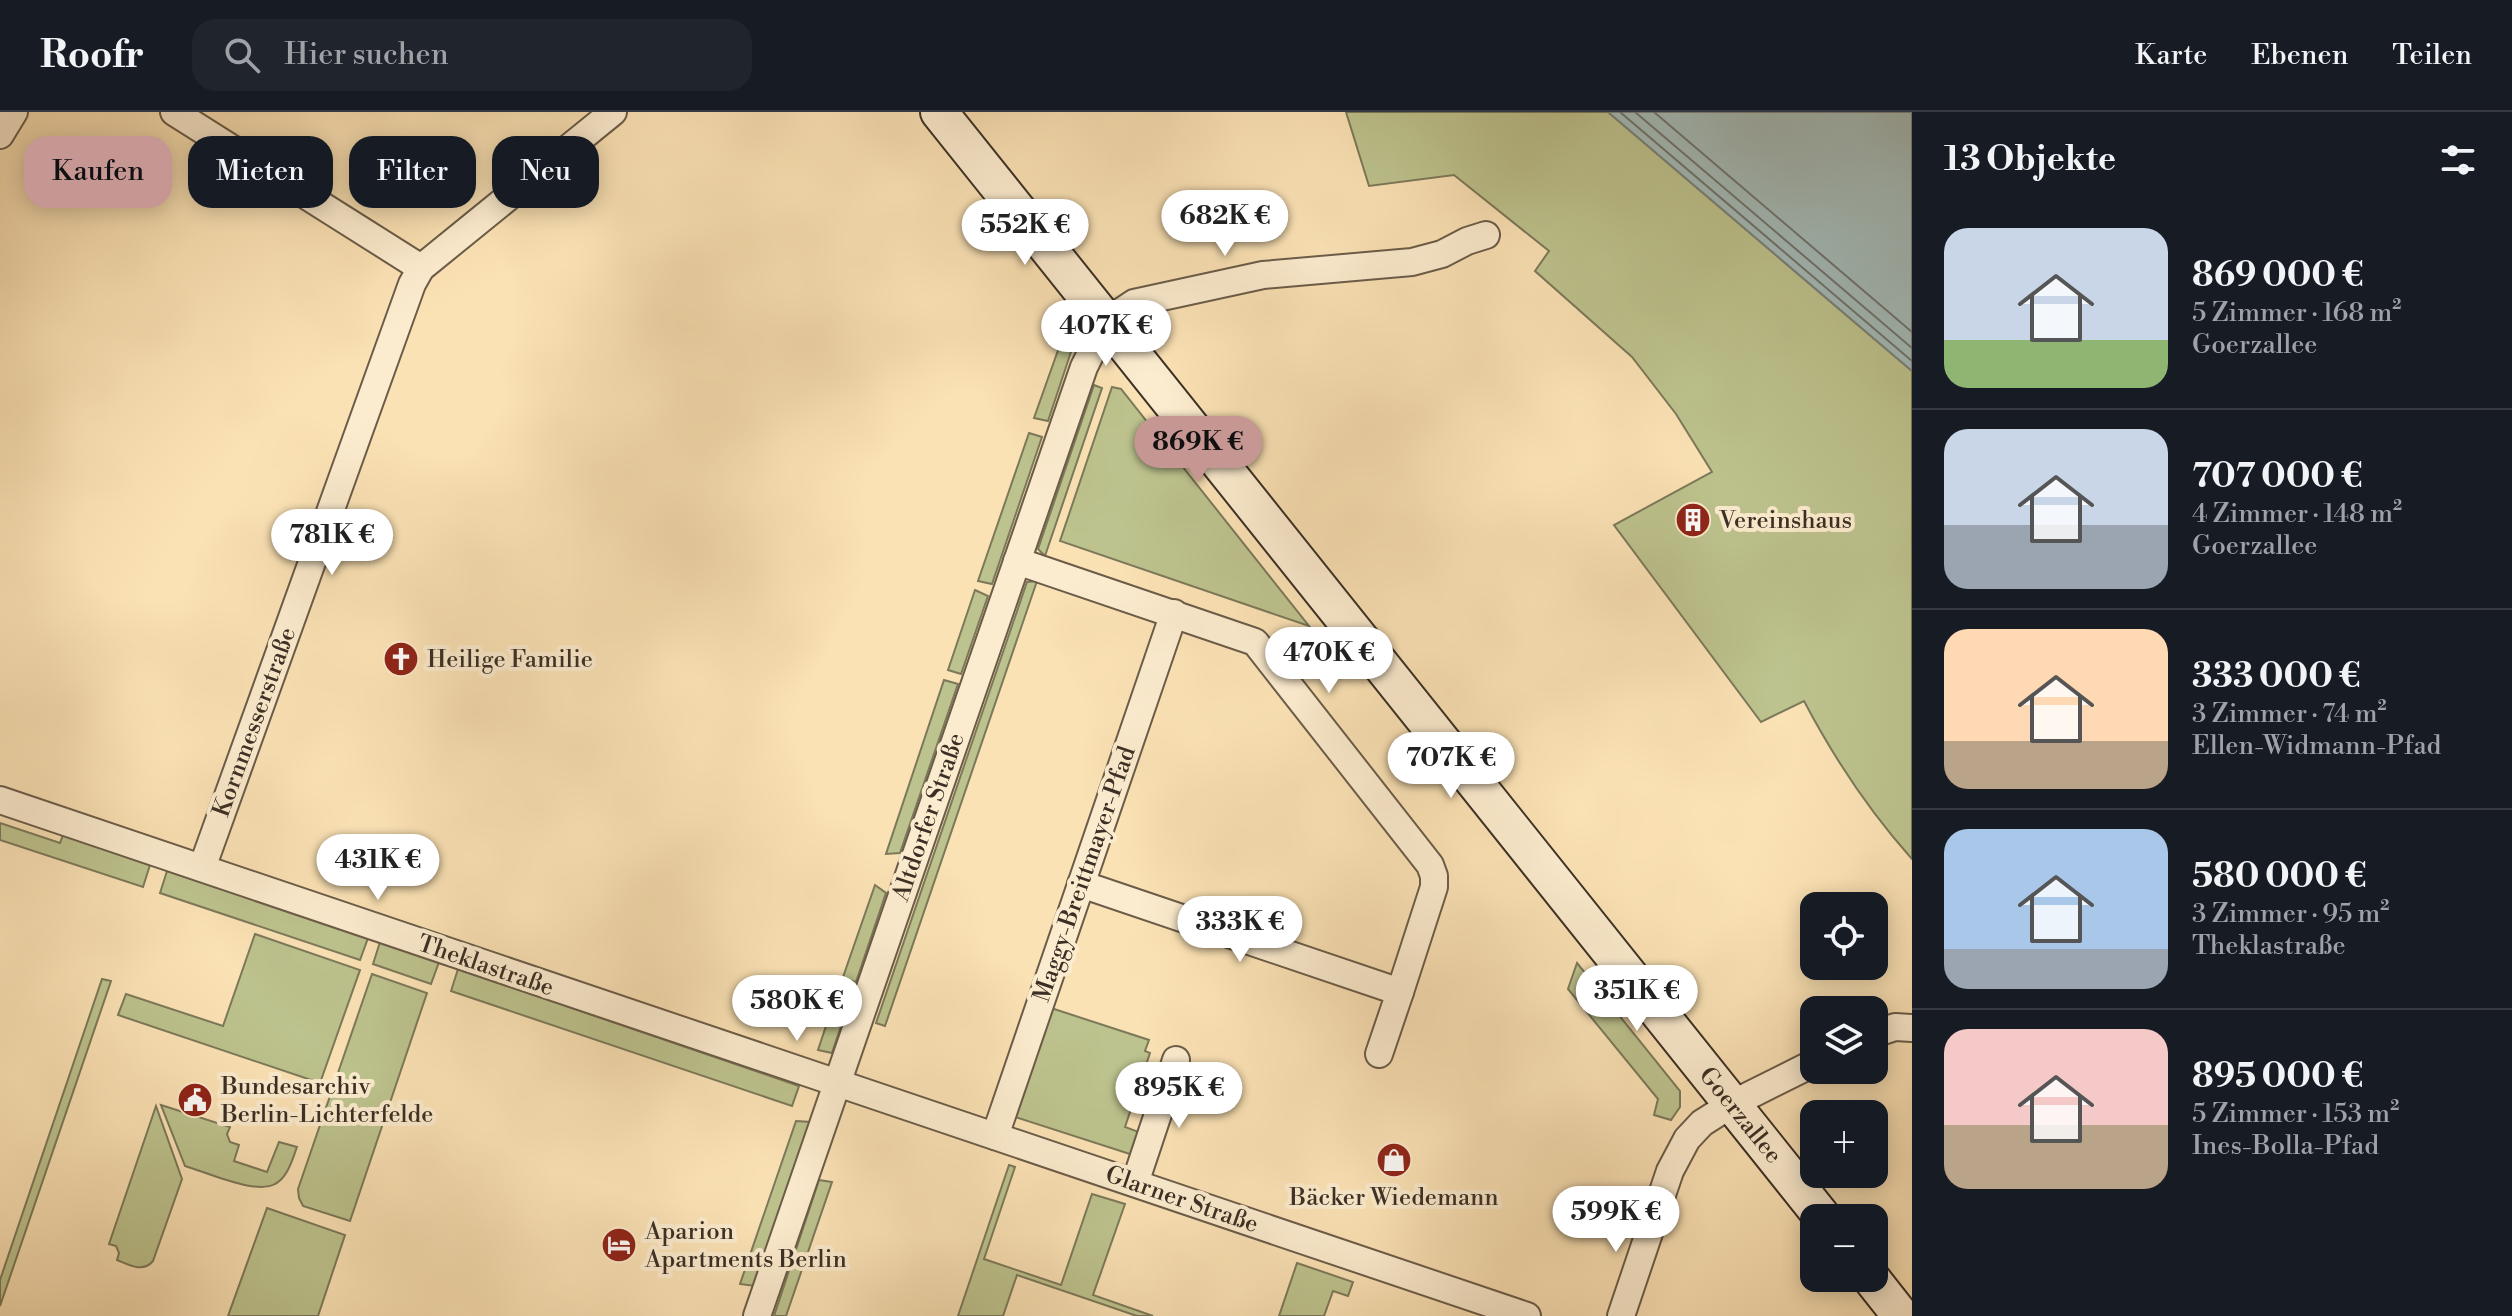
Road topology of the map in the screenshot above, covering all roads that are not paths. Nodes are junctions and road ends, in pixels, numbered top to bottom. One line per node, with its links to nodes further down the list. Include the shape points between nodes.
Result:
1 (14, 112): 5 (street)
2 (174, 112): 7 (street)
3 (613, 112): 7 (street, Kornmesserstraße)
4 (939, 112): 8 (main road, Goerzallee)
5 (0, 135)
6 (1486, 235): 8 (street, via 1412,262 1263,275 1147,300)
7 (421, 268): 12 (street, Kornmesserstraße)
8 (1107, 321): 9 (street, Altdorfer Straße, via 1084,367); 21 (main road, Goerzallee)
9 (1017, 561): 10 (street); 20 (street, Altdorfer Straße)
10 (1174, 613): 13 (street, Maggy-Breittmayer-Pfad); 14 (street, via 1255,642 1430,865 1434,887)
11 (0, 800): 12 (street, Theklastraße)
12 (202, 868): 20 (street, Theklastraße)
13 (1081, 884): 14 (street); 22 (street, Maggy-Breittmayer-Pfad)
14 (1400, 992): 17 (street)
15 (1912, 1028): 16 (street)
16 (1888, 1029)
17 (1379, 1054)
18 (1176, 1060): 23 (street)
19 (1800, 1070): 21 (street)
20 (836, 1082): 22 (street, Glarner Straße); 26 (street, Altdorfer Straße)
21 (1732, 1104): 24 (main road, Goerzallee); 28 (street, via 1702,1123 1676,1157)
22 (995, 1136): 23 (street, Glarner Straße)
23 (1135, 1183): 27 (street, Glarner Straße)
24 (1812, 1204)
25 (1882, 1292): 29 (main road)
26 (757, 1316)
27 (1527, 1316)
28 (1621, 1316)
29 (1901, 1316)

